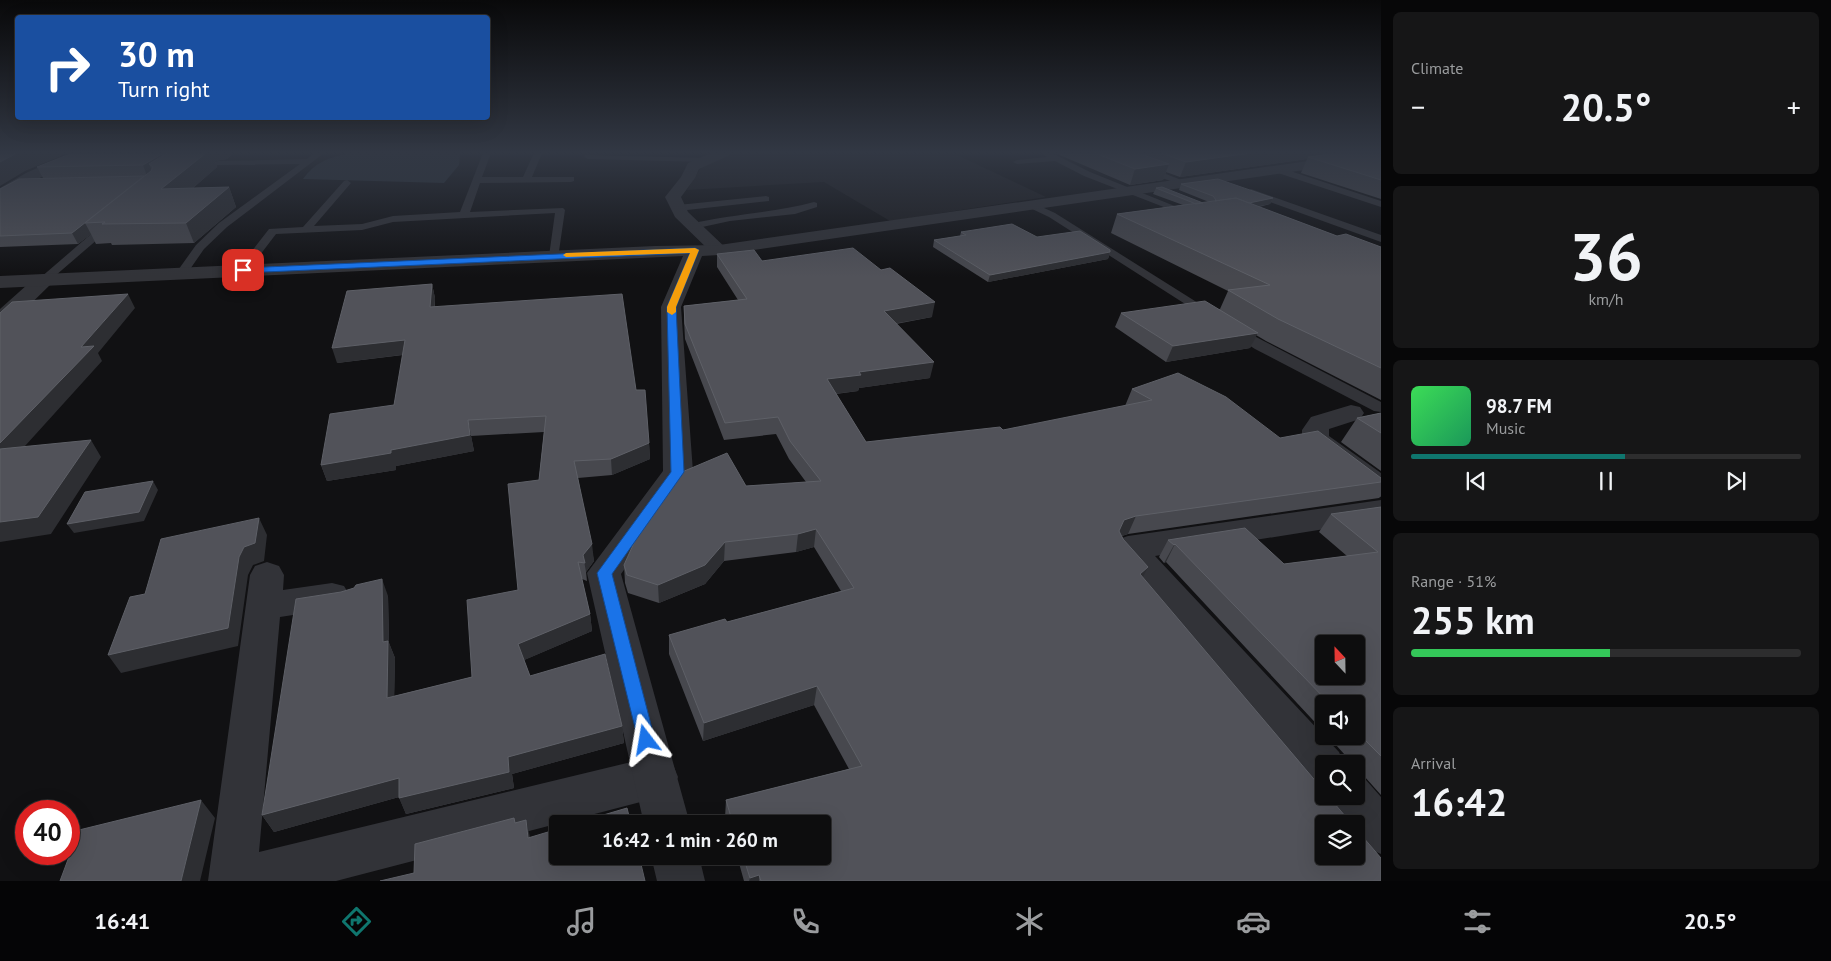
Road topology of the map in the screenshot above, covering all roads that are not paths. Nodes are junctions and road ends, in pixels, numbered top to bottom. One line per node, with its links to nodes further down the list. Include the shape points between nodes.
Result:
1 (264, 194): 22 (lane, via 222,225 200,247)
2 (337, 194): 17 (lane)
3 (472, 194): 15 (lane)
4 (675, 194): 13 (street, via 673,197)
5 (1108, 194): 11 (street)
6 (1138, 194): 14 (lane)
7 (1254, 194): 18 (lane)
8 (1351, 194): 10 (lane)
9 (766, 199): 13 (lane)
10 (1381, 204)
11 (1031, 205): 19 (street); 26 (lane, via 1260,346)
12 (814, 206): 19 (lane, via 730,218)
13 (678, 208): 19 (street)
14 (1178, 210)
15 (464, 215): 17 (lane, via 393,219 362,227); 20 (lane, via 560,210)
16 (119, 216): 23 (lane)
17 (306, 229): 21 (lane, via 273,231)
18 (1381, 239)
19 (702, 242): 20 (street); 32 (street, via 671,307 678,472 604,573)
20 (554, 256): 21 (street)
21 (243, 270): 22 (street)
22 (182, 273): 23 (street)
23 (44, 280): 24 (street); 25 (street)
24 (0, 282)
25 (0, 321)
26 (1381, 407)
27 (1351, 412): 28 (street, via 1320,423 1315,430 1316,439)
28 (1381, 487)
29 (1381, 510): 31 (street, via 1128,548)
30 (348, 594): 37 (street, via 266,591)
31 (1315, 757)
32 (656, 777): 34 (street); 38 (street)
33 (1358, 805): 35 (street)
34 (665, 815)
35 (1381, 831)
36 (678, 865): 39 (street)
37 (232, 881)
38 (242, 881)
39 (682, 881)

